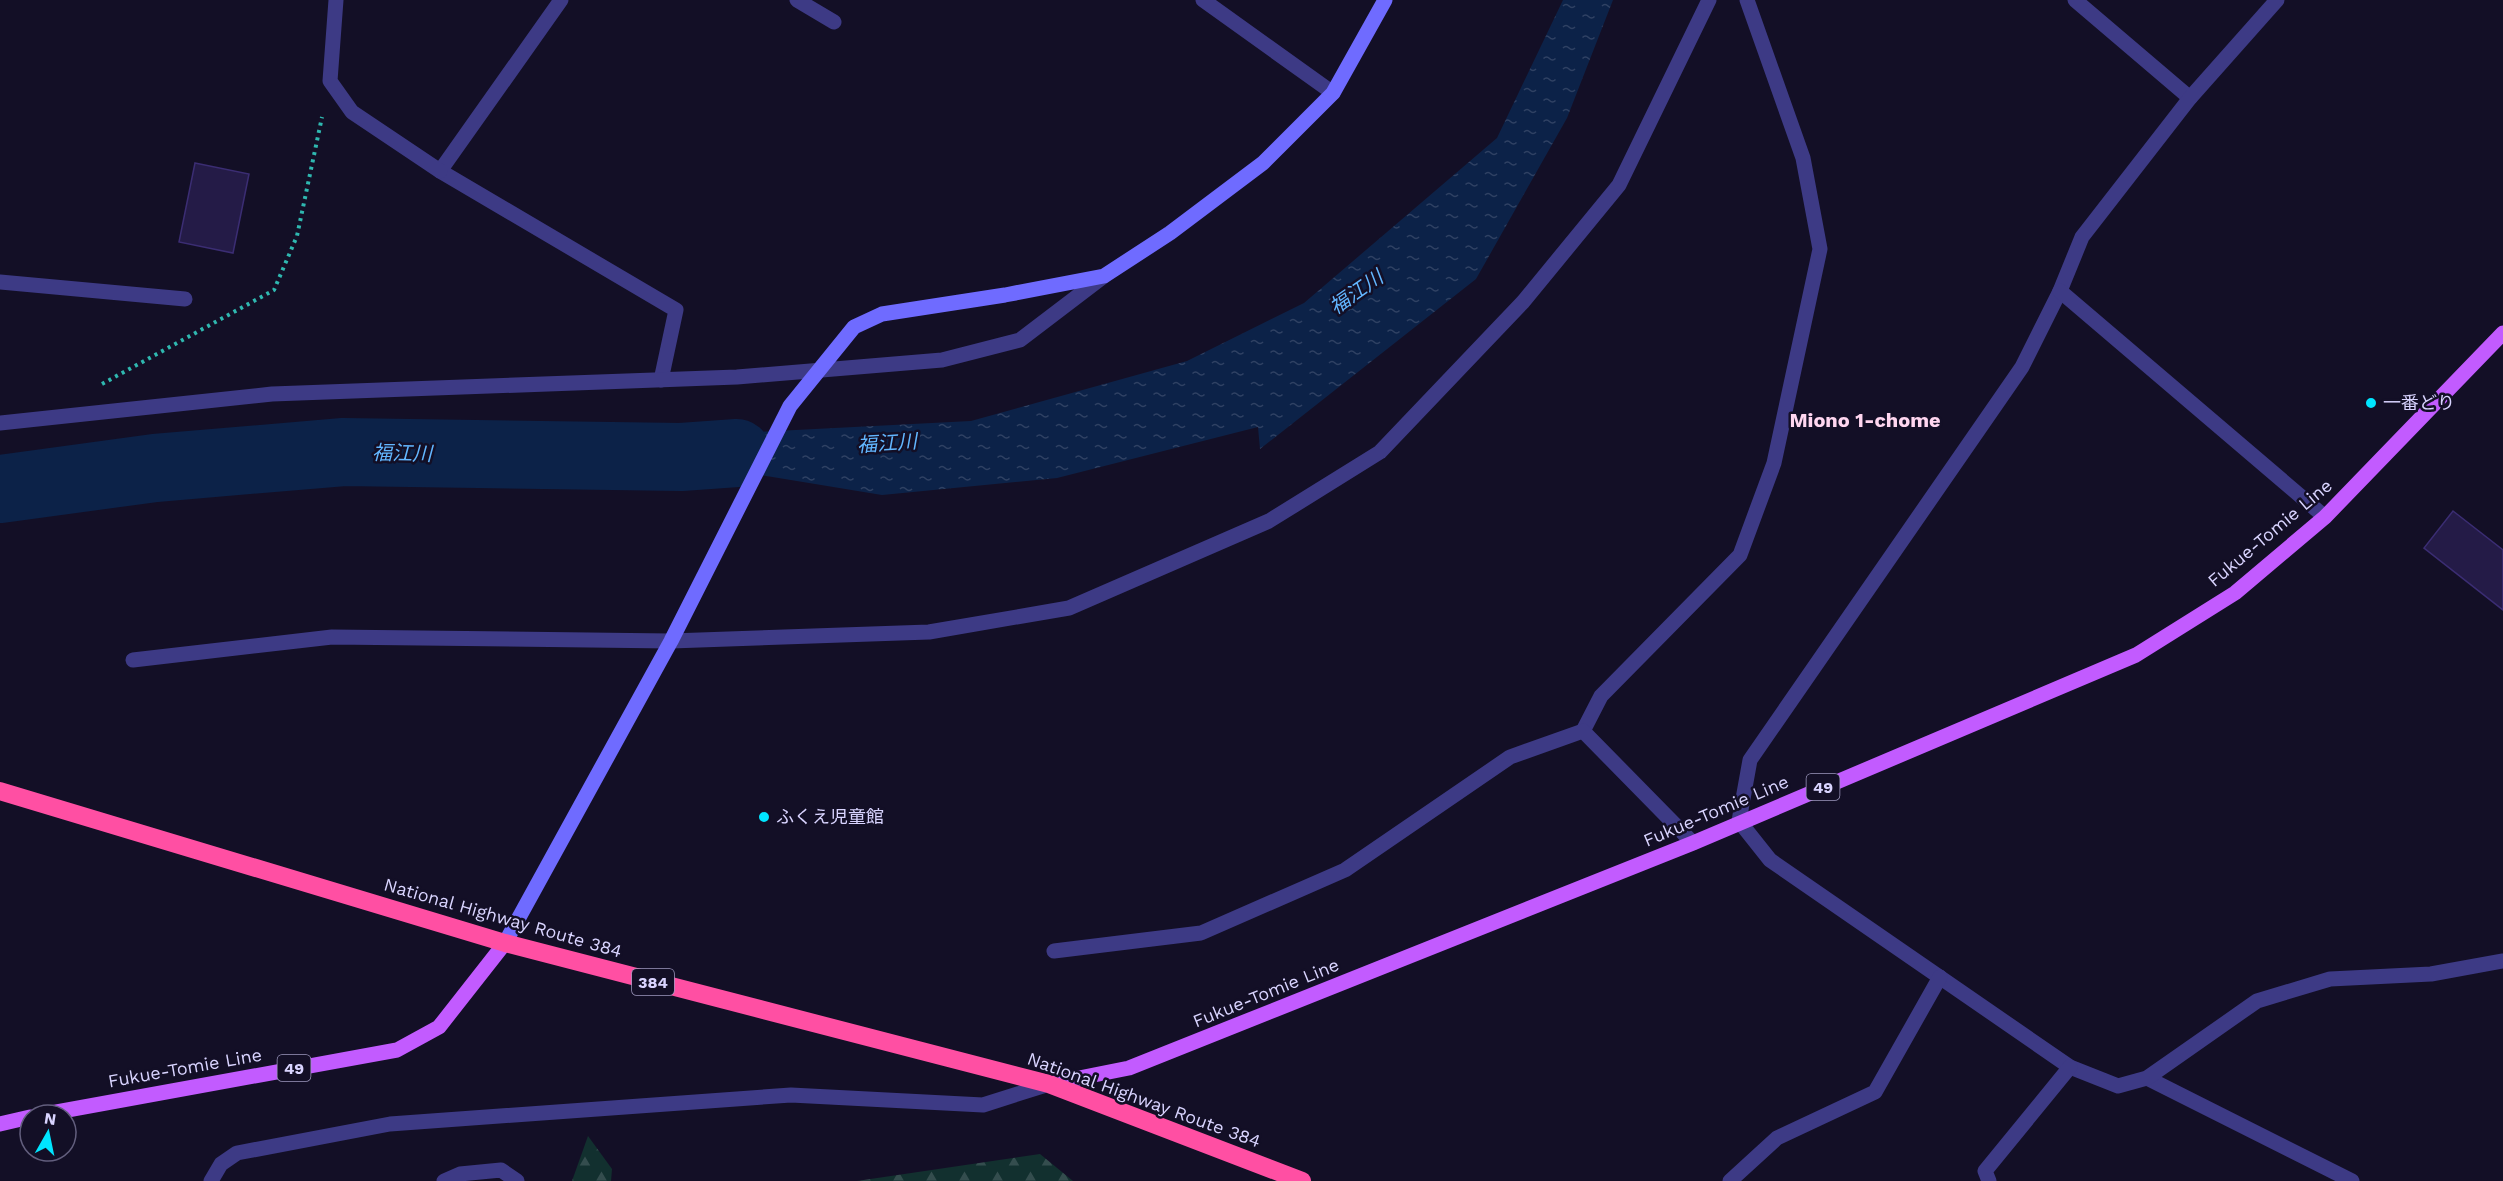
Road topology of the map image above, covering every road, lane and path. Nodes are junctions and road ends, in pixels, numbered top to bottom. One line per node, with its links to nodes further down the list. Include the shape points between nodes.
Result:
1 (336, 0): 11 (street)
2 (561, 0): 14 (street)
3 (797, 0): 10 (street)
4 (1203, 0): 12 (street)
5 (1385, 0): 12 (street)
6 (1709, 0): 24 (street, via 1619,185 1523,302 1380,452 1350,471 1269,520 1069,608 929,632)
7 (1747, 0): 26 (street, via 1803,158 1820,249 1774,463 1740,555 1601,696)
8 (2075, 0): 13 (street)
9 (2277, 0): 13 (street)
10 (834, 22)
11 (330, 81): 14 (street, via 352,112); 21 (path, via 297,236 274,290)
12 (1333, 93): 15 (street, via 1263,163 1170,234)
13 (2190, 98): 17 (street, via 2082,237)
14 (440, 171): 20 (street, via 676,310)
15 (1104, 276): 20 (street, via 1020,340 942,360); 24 (street, via 1005,296 882,314 854,327 790,406)
16 (0, 282): 18 (street)
17 (2060, 291): 23 (street); 28 (street, via 2022,367 1750,760)
18 (184, 299)
19 (2503, 333): 23 (main road, Fukue-Tomie Line / 49)
20 (661, 380): 22 (street, via 272,394)
21 (91, 390)
22 (0, 423)
23 (2325, 517): 28 (main road, Fukue-Tomie Line / 49, via 2235,592 2136,656)
24 (671, 641): 25 (street, via 332,637); 30 (street)
25 (133, 660)
26 (1583, 731): 29 (street); 31 (street, via 1510,757 1345,870 1201,933)
27 (0, 791): 30 (highway, National Highway Route 384 / 384)
28 (1739, 821): 29 (main road, Fukue-Tomie Line / 49); 33 (street, via 1770,860)
29 (1693, 843): 36 (main road, Fukue-Tomie Line / 49, via 1130,1068)
30 (505, 943): 36 (highway, National Highway Route 384 / 384); 37 (main road, Fukue-Tomie Line / 49, via 439,1027 397,1050)
31 (1054, 951)
32 (2503, 961): 35 (street, via 2432,974 2330,979 2257,1000)
33 (1940, 977): 34 (street); 44 (street, via 1875,1092 1778,1138)
34 (2070, 1067): 35 (street, via 2118,1086); 45 (street, via 1985,1171)
35 (2147, 1078): 46 (street)
36 (1049, 1084): 40 (street, via 982,1105 791,1095 390,1124 237,1153 221,1164); 43 (highway, National Highway Route 384 / 384)
37 (78, 1108)
38 (18, 1120): 39 (main road)
39 (0, 1124)
40 (211, 1181)
41 (444, 1181): 42 (street, via 460,1174 501,1170)
42 (517, 1181)
43 (1302, 1181)
44 (1730, 1181)
45 (1989, 1181)
46 (2352, 1181)

